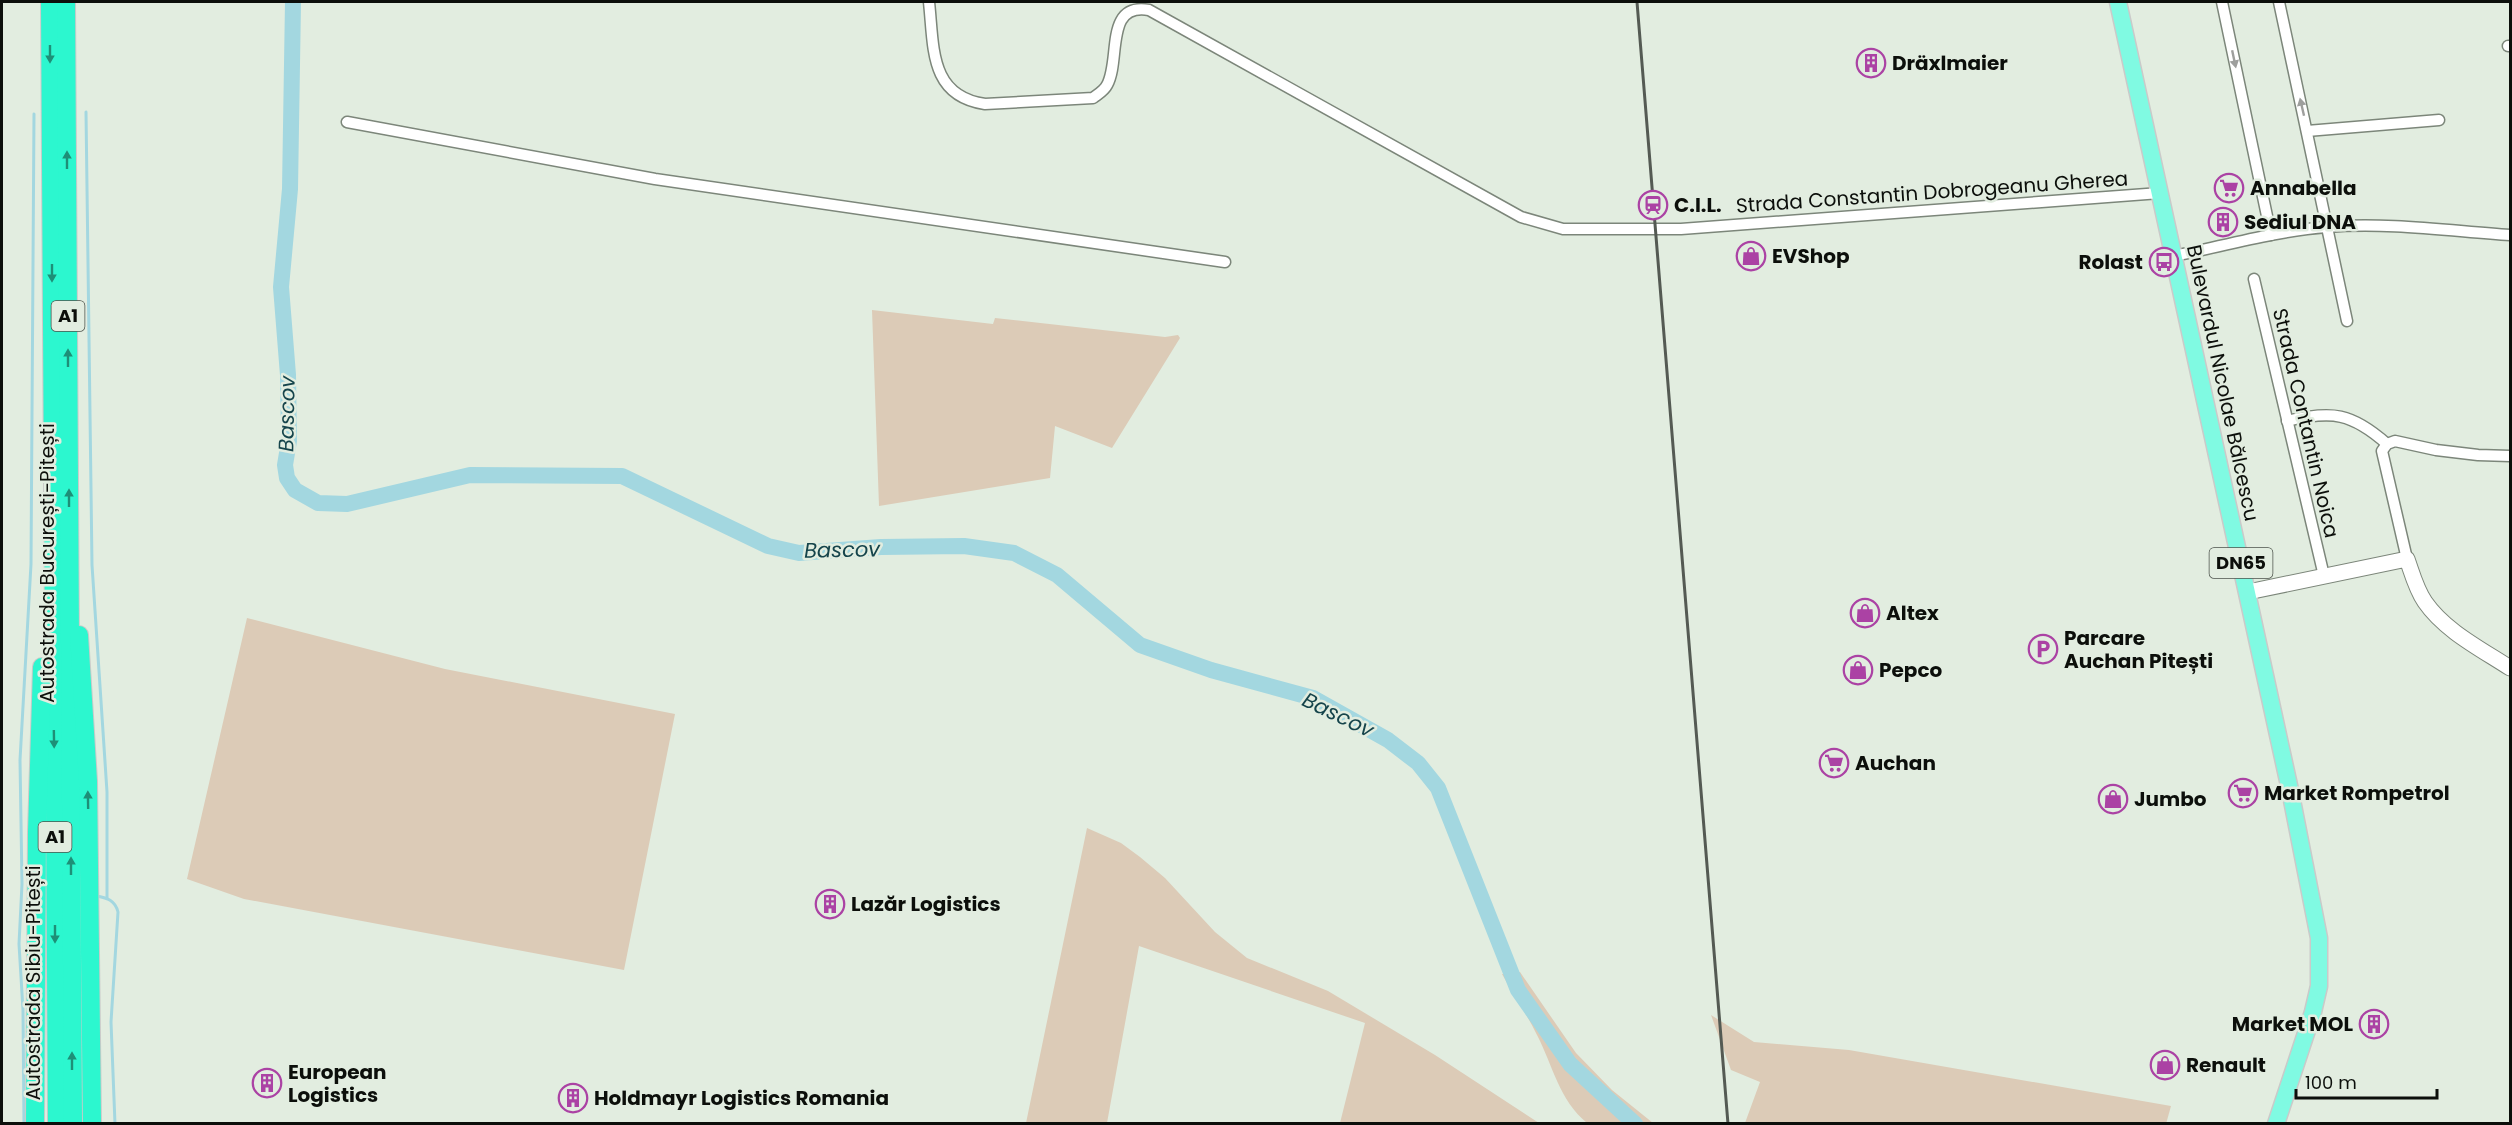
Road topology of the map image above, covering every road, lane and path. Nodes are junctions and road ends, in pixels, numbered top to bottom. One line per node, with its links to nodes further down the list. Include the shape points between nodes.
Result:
1 (50, 2): 21 (highway, Autostrada București-Pitești / A1, one-way to 21)
2 (66, 2): 21 (highway, Autostrada București-Pitești / A1, one-way to 2)
3 (929, 2): 10 (street, Strada Constantin Dobrogeanu Gherea, via 937,66 946,84 968,102 1093,98 1107,86 1123,16 1133,9 1149,10 1521,217 1563,229 1681,229)
4 (2118, 2): 10 (main road, Bulevardul Nicolae Bălcescu / DN65)
5 (2222, 2): 12 (street, one-way to 12)
6 (2279, 2): 9 (street, one-way to 6)
7 (2439, 120): 9 (street)
8 (347, 122): 15 (street, via 655,179)
9 (2307, 131): 11 (street)
10 (2160, 193): 14 (main road, Bulevardul Nicolae Bălcescu / DN65)
11 (2326, 226): 12 (street); 13 (street); 17 (street)
12 (2271, 235): 14 (street)
13 (2511, 235)
14 (2174, 256): 24 (main road, Bulevardul Nicolae Bălcescu / DN65)
15 (1225, 262)
16 (2254, 279): 18 (street, Strada Contantin Noica)
17 (2348, 321)
18 (2288, 421): 19 (street, via 2322,413 2344,416); 23 (street, Strada Contantin Noica)
19 (2387, 444): 20 (street, via 2395,441 2446,451); 22 (street, via 2382,451)
20 (2511, 456)
21 (61, 555): 26 (highway, one-way to 21, via 88,770 82,661); 27 (highway, Autostrada Sibiu-Pitești / A1); 28 (highway, via 43,651 38,741)
22 (2407, 559): 23 (street); 25 (street, via 2424,601 2436,616)
23 (2324, 576): 24 (street)
24 (2247, 592): 29 (main road, Bulevardul Nicolae Bălcescu / DN65, via 2319,938 2319,986 2313,1012)
25 (2511, 668)
26 (93, 1120)
27 (65, 1121)
28 (35, 1124)
29 (2276, 1124)

